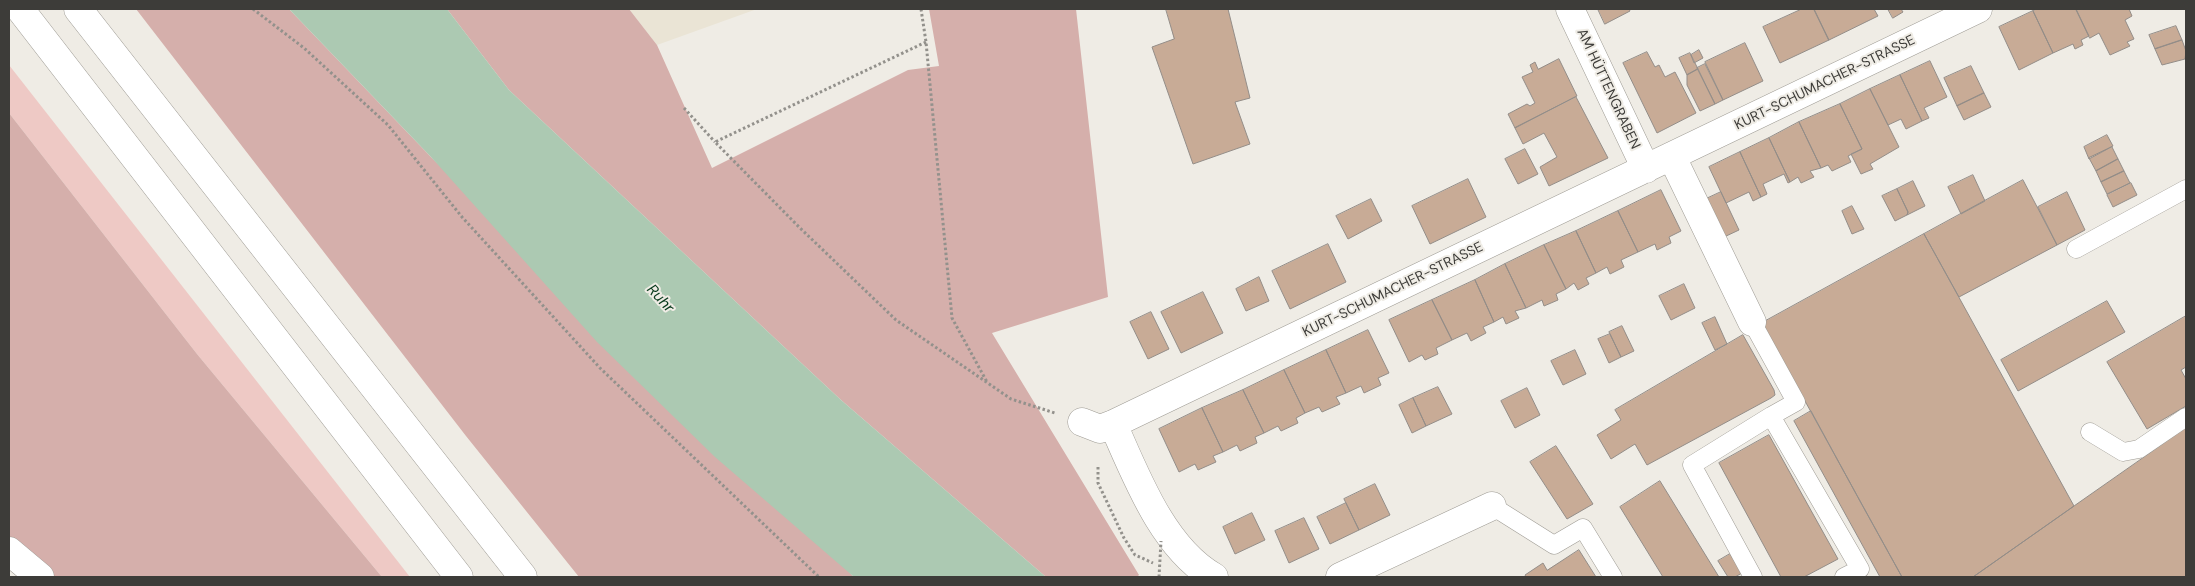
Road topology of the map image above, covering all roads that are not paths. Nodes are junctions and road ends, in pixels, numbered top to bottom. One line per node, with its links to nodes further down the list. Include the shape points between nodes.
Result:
1 (20, 9): 18 (main road)
2 (78, 9): 19 (main road)
3 (1570, 9): 6 (main road, AM HÜTTENGRABEN)
4 (1978, 9): 5 (main road, KURT-SCHUMACHER-STRASSE)
5 (1672, 157): 6 (main road, KURT-SCHUMACHER-STRASSE); 9 (main road)
6 (1646, 169): 13 (main road, KURT-SCHUMACHER-STRASSE)
7 (2186, 189): 8 (lane)
8 (2076, 249)
9 (1752, 322): 10 (lane, via 1796,402)
10 (1771, 416): 23 (lane, via 1692,465); 24 (lane, via 1860,569)
11 (2186, 417): 14 (lane, via 2139,449 2123,452)
12 (1082, 422): 13 (main road, KURT-SCHUMACHER-STRASSE, via 1100,429)
13 (1114, 424): 20 (main road, via 1141,488 1181,552)
14 (2090, 432)
15 (1492, 506): 21 (main road); 22 (lane, via 1554,545 1583,528)
16 (9, 550): 17 (main road)
17 (40, 577)
18 (459, 577)
19 (523, 577)
20 (1214, 577)
21 (1340, 577)
22 (1614, 577)
23 (1753, 577)
24 (1844, 577)

